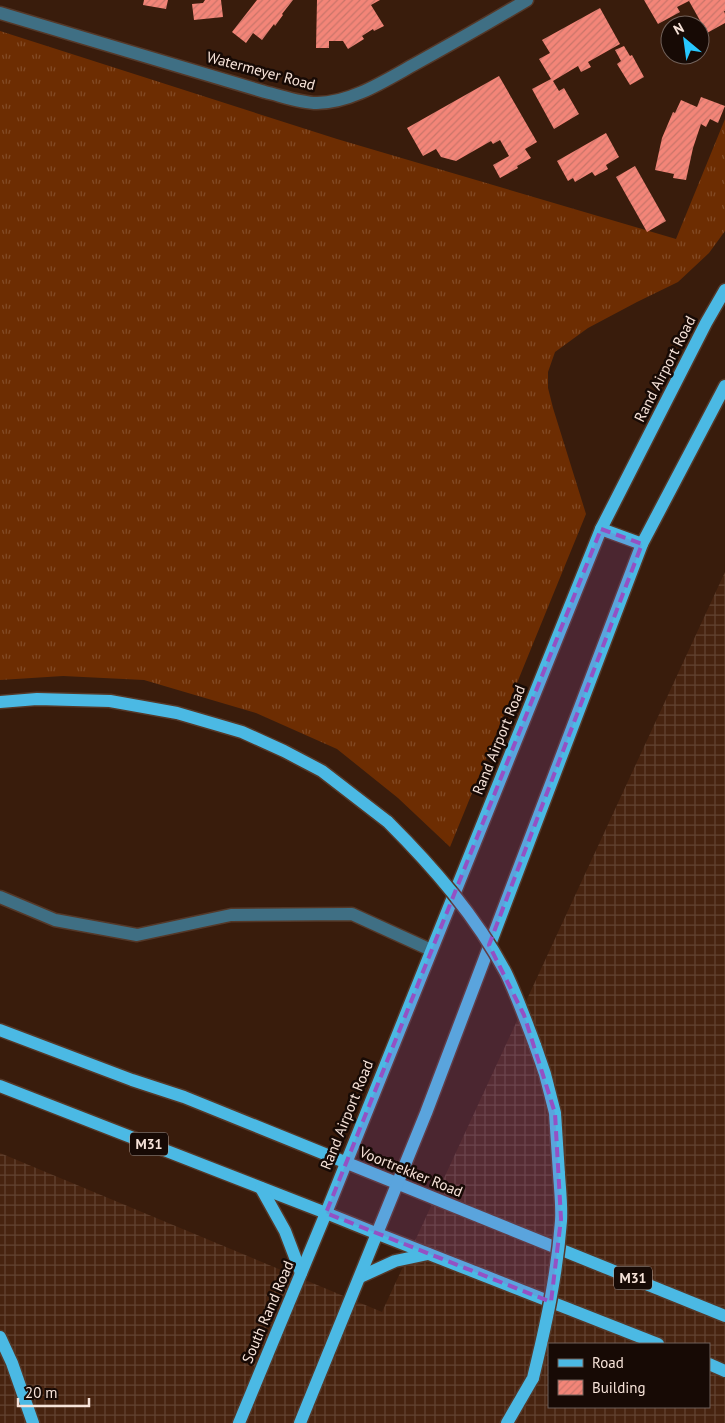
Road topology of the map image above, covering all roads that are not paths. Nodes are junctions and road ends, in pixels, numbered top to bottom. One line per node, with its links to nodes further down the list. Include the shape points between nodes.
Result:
1 (527, 0): 2 (street, Watermeyer Road, via 382,82 349,96 316,103 265,92)
2 (0, 13)
3 (725, 290): 5 (main road, Rand Airport Road)
4 (725, 386): 6 (main road)
5 (601, 528): 6 (main road); 9 (main road, Rand Airport Road)
6 (642, 544): 13 (main road)
7 (0, 702): 28 (main road, bridge, via 37,699 110,701 177,713 242,732 284,751 322,771 388,822 472,918 506,974 524,1016 555,1113 561,1219 556,1274 532,1378)
8 (0, 898): 9 (street, via 56,920 137,935 231,915 352,914)
9 (431, 950): 12 (main road, Rand Airport Road)
10 (0, 1030): 12 (main road, Voortrekker Road / M31, via 184,1097)
11 (0, 1086): 14 (main road, M31)
12 (346, 1163): 13 (main road, Voortrekker Road / M31); 15 (main road, Rand Airport Road)
13 (398, 1183): 16 (main road); 20 (main road, Voortrekker Road / M31)
14 (262, 1188): 15 (main road, M31); 18 (main road, via 285,1231)
15 (326, 1213): 16 (main road, M31); 18 (main road, South Rand Road)
16 (378, 1234): 17 (main road, M31); 19 (main road)
17 (428, 1254): 19 (main road, via 396,1261); 22 (main road, M31)
18 (302, 1273): 26 (main road, South Rand Road)
19 (360, 1277): 27 (main road)
20 (725, 1316)
21 (0, 1337): 25 (main road)
22 (655, 1343)
23 (710, 1364): 24 (main road)
24 (725, 1370)
25 (33, 1423)
26 (239, 1423)
27 (300, 1423)
28 (506, 1423)

